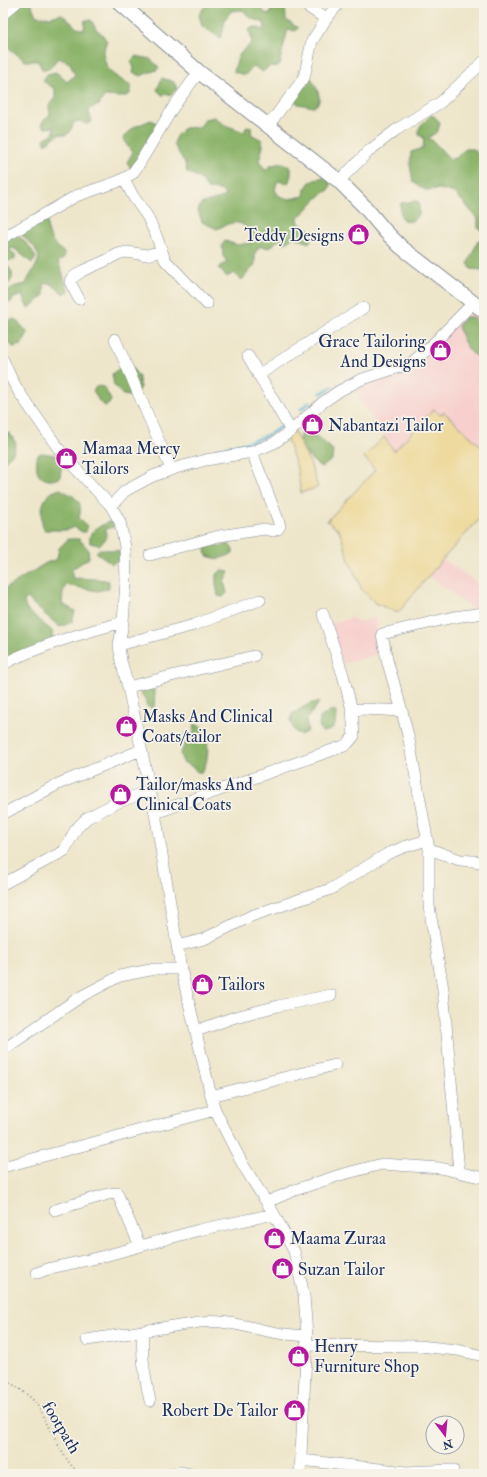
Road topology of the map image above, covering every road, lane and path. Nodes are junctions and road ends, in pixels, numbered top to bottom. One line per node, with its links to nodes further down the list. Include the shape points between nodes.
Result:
1 (16, 3): 5 (street)
2 (120, 3): 8 (street)
3 (302, 3): 6 (street)
4 (339, 3): 6 (street)
5 (3, 14)
6 (326, 19): 9 (street, via 312,41 304,78)
7 (484, 61): 11 (street, via 441,102 396,130 370,150)
8 (199, 72): 9 (street); 10 (street, via 174,106 132,174)
9 (268, 126): 11 (street)
10 (124, 179): 12 (street, via 76,196); 13 (street, via 147,216)
11 (339, 181): 16 (street, via 401,247)
12 (3, 238)
13 (162, 251): 14 (street, via 147,255 126,252 82,270 70,282); 15 (street, via 165,260)
14 (80, 298)
15 (207, 304)
16 (479, 307): 22 (street, via 416,360 406,366 360,380 339,391)
17 (363, 308): 21 (street)
18 (115, 339): 24 (street)
19 (248, 356): 21 (street)
20 (4, 367): 25 (street, via 63,456)
21 (258, 375): 22 (street)
22 (291, 431): 23 (street, via 274,443)
23 (252, 452): 24 (street); 26 (street, via 278,517 278,529 219,536)
24 (171, 469): 25 (street, via 133,485)
25 (111, 506): 30 (street, via 120,522 125,547)
26 (150, 555)
27 (260, 600): 31 (street, via 194,625)
28 (484, 613): 36 (street, via 454,617 382,634 388,667)
29 (323, 614): 35 (street)
30 (123, 622): 31 (street); 33 (street, via 64,639)
31 (119, 645): 34 (street)
32 (254, 656): 34 (street)
33 (3, 664)
34 (128, 687): 37 (street)
35 (352, 710): 36 (street); 39 (street, via 354,736 348,744)
36 (402, 711): 41 (street)
37 (141, 750): 38 (street); 40 (street, via 58,784)
38 (150, 790): 39 (street); 43 (street, via 87,818 76,829 64,851)
39 (155, 813): 44 (street)
40 (3, 814)
41 (428, 845): 42 (street, via 460,860); 44 (street, via 404,847 331,889 251,916 204,938); 53 (street, via 428,906 443,989)
42 (484, 862)
43 (3, 884)
44 (177, 946): 45 (street)
45 (181, 969): 47 (street); 48 (street, via 155,969 120,976 80,997)
46 (331, 995): 47 (street, via 235,1017)
47 (196, 1032): 50 (street)
48 (3, 1050)
49 (335, 1065): 50 (street)
50 (211, 1096): 51 (street)
51 (215, 1110): 52 (street); 55 (street, via 243,1165)
52 (3, 1167)
53 (459, 1172): 54 (street); 55 (street, via 426,1166 375,1165 313,1184)
54 (484, 1178)
55 (267, 1202): 57 (street)
56 (55, 1210): 58 (street, via 117,1193)
57 (274, 1214): 58 (street); 62 (street, via 294,1251 304,1295)
58 (140, 1246): 59 (street)
59 (37, 1273)
60 (143, 1332): 61 (street); 62 (street, via 217,1321 236,1323); 65 (street, via 143,1364)
61 (87, 1340)
62 (306, 1341): 63 (street, via 419,1346); 66 (street)
63 (484, 1356)
64 (3, 1379): 68 (path, footpath, via 19,1388 38,1407 62,1453 72,1468)
65 (150, 1401)
66 (301, 1460): 67 (street, via 406,1472); 71 (street)
67 (452, 1470)
68 (80, 1474)
69 (171, 1474): 70 (street)
70 (190, 1474)
71 (300, 1474)

